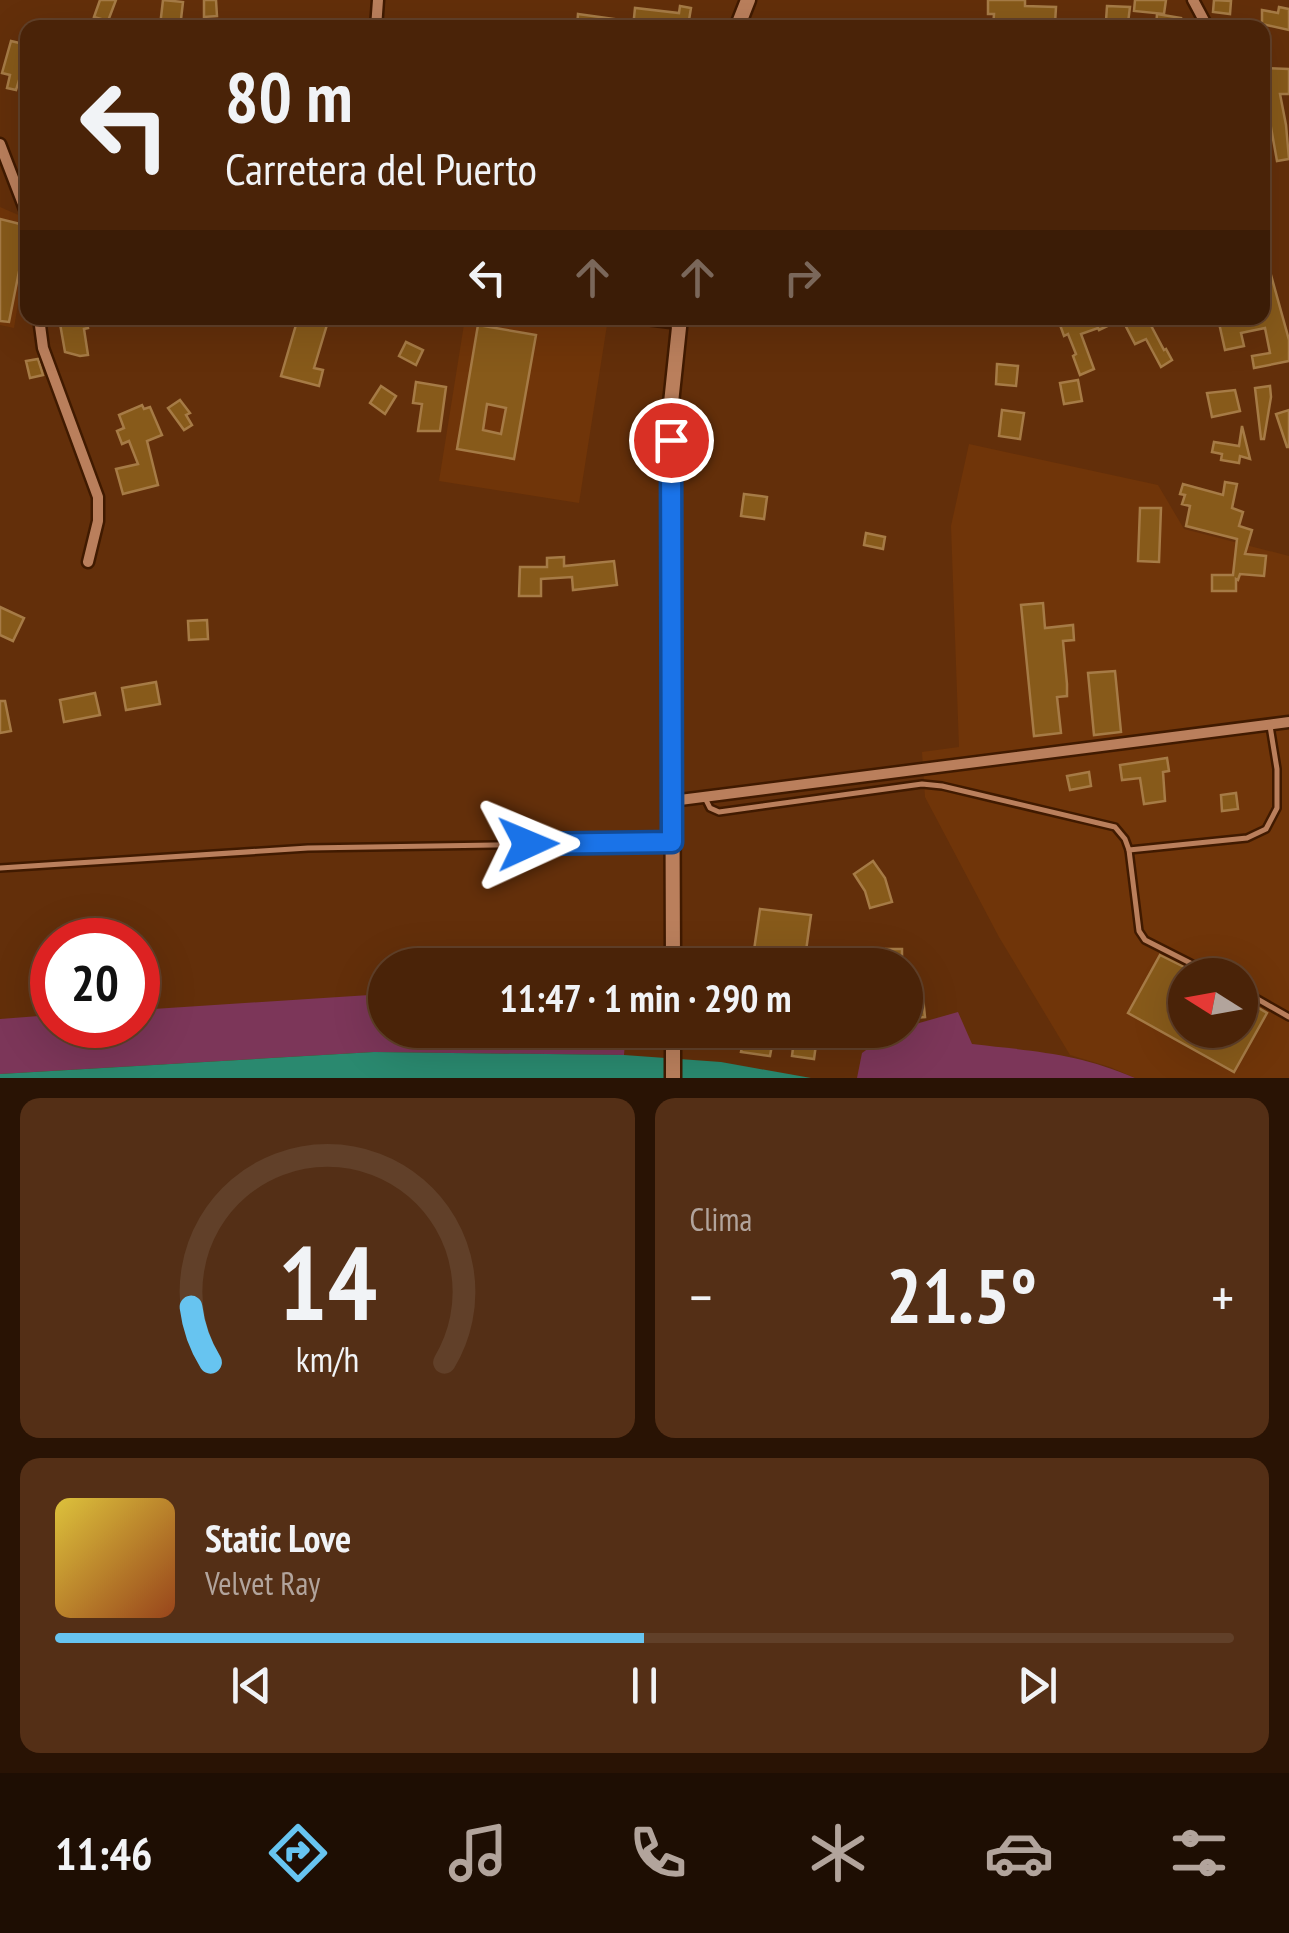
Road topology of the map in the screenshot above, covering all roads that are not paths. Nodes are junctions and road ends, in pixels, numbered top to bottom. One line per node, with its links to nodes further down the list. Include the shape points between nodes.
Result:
1 (0, 144): 2 (street)
2 (20, 196)
3 (40, 325): 5 (street, via 96,488 98,520)
4 (679, 325): 11 (main road, via 672,404)
5 (88, 562)
6 (1289, 722): 7 (street)
7 (1270, 725): 8 (lane); 10 (street)
8 (1277, 768): 9 (lane); 13 (lane, via 1277,808 1266,829 1247,838)
9 (1289, 768)
10 (705, 797): 11 (street); 13 (lane, via 718,812 942,786 1100,821 1115,827)
11 (672, 802): 12 (main road)
12 (672, 842): 14 (lane, via 308,848); 15 (main road)
13 (1128, 850): 16 (lane, via 1138,931)
14 (0, 868)
15 (673, 948)
16 (1180, 958)
17 (1258, 999): 18 (lane)
18 (1289, 1017)
19 (673, 1048): 20 (main road)
20 (673, 1078)

